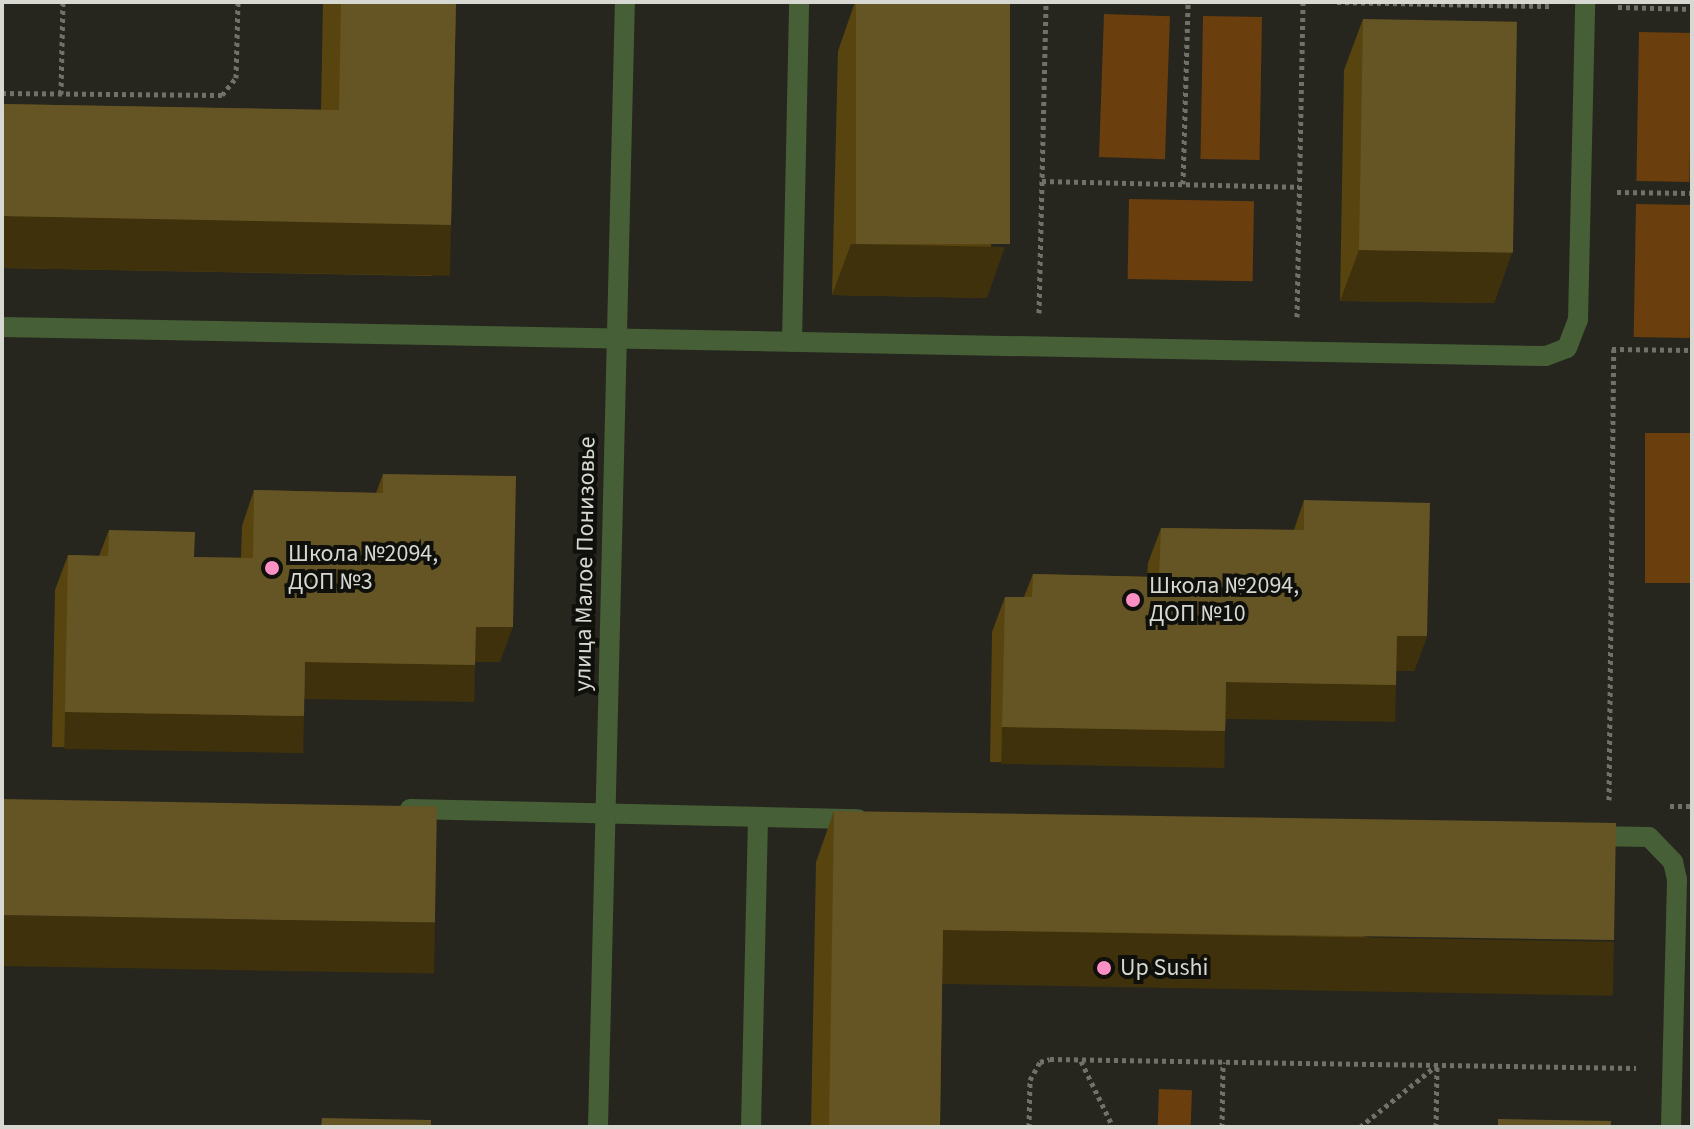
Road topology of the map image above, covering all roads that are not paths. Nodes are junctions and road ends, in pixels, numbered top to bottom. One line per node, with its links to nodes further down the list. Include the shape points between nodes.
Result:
1 (625, 2): 5 (street, улица Малое Понизовье)
2 (799, 2): 6 (street)
3 (1585, 4): 6 (street, via 1578,320 1567,348 1546,356)
4 (2, 327): 5 (street)
5 (617, 339): 6 (street); 8 (street, улица Малое Понизовье)
6 (792, 342)
7 (383, 809): 8 (street)
8 (606, 814): 9 (street); 12 (street, улица Малое Понизовье)
9 (758, 817): 10 (street); 13 (street)
10 (884, 820)
11 (1561, 835): 14 (street, via 1649,837 1673,862 1677,880)
12 (598, 1127)
13 (751, 1127)
14 (1671, 1127)

